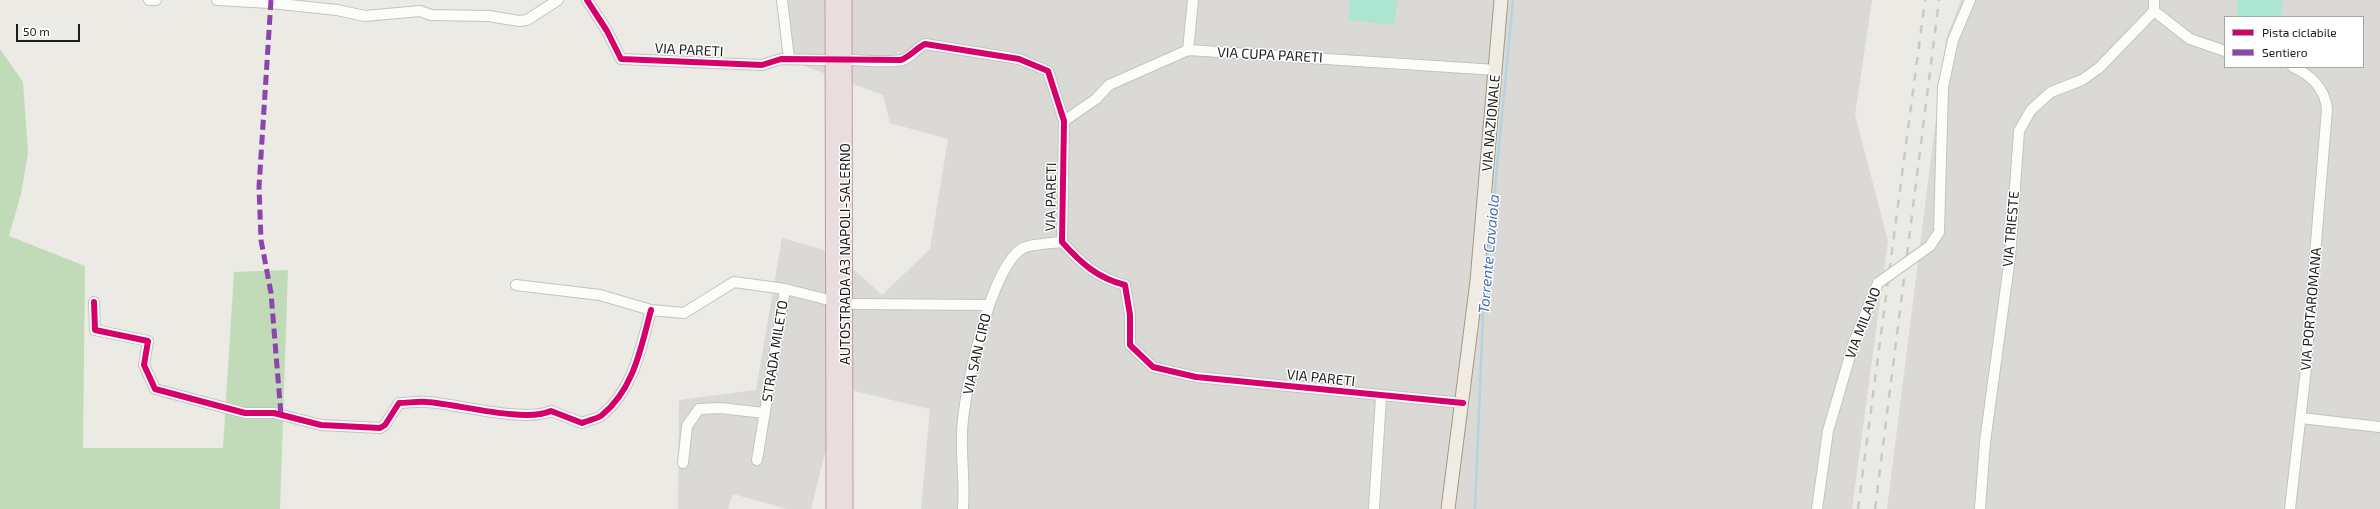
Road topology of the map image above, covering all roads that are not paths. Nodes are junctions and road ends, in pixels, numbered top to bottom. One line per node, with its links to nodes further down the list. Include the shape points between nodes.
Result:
1 (149, 0): 2 (street)
2 (156, 0)
3 (217, 0): 4 (street, via 337,10 365,16 420,11 431,15 489,16 519,21 527,20)
4 (558, 0)
5 (587, 0): 16 (street, VIA PARETI, via 621,59 755,65)
6 (782, 0): 16 (street)
7 (833, 0): 37 (highway, AUTOSTRADA A3 NAPOLI-SALERNO)
8 (844, 0): 38 (highway, AUTOSTRADA A3 NAPOLI-SALERNO)
9 (1193, 0): 14 (street)
10 (1502, 0): 20 (main road, VIA NAZIONALE)
11 (1970, 0): 42 (street, VIA MILANO, bridge, via 1953,40 1943,87 1939,232 1930,246 1878,283 1854,342 1828,432)
12 (2154, 0): 13 (street)
13 (2154, 11): 15 (street, via 2190,39); 43 (street, VIA TRIESTE, via 2099,68 2082,80 2051,92 2031,110 2019,131 2010,257 1985,442)
14 (1188, 50): 20 (street, VIA CUPA PARETI); 21 (street, VIA CUPA PARETI, via 1109,85 1096,99)
15 (2224, 51)
16 (789, 59): 17 (street, VIA PARETI)
17 (824, 60)
18 (850, 60): 21 (street, VIA PARETI, via 902,60 925,44 1019,59 1048,71)
19 (2295, 68): 33 (street, VIA PORTAROMANA, via 2306,74 2321,89 2327,108)
20 (1496, 70): 31 (main road, VIA NAZIONALE)
21 (1064, 121): 22 (street, VIA PARETI)
22 (1062, 242): 28 (street, VIA SAN CIRO, via 1023,248 1006,265); 30 (street, VIA PARETI, via 1084,266 1108,281 1125,285 1130,315 1130,345 1153,367 1196,377)
23 (516, 285): 29 (street, via 600,295)
24 (785, 289): 25 (street); 29 (street, via 734,282 684,313); 32 (street, STRADA MILETO)
25 (825, 299)
26 (94, 302): 29 (street, via 94,330 148,341 144,365 156,389 245,413 274,413 321,425 380,428 386,426 399,403 426,402 541,415 551,411 582,423 602,416 625,390 635,368)
27 (854, 304): 28 (street)
28 (988, 305): 39 (street, VIA SAN CIRO, via 971,372 962,432)
29 (651, 310)
30 (1381, 397): 31 (street, VIA PARETI); 40 (street)
31 (1463, 404): 41 (main road, VIA NAZIONALE)
32 (765, 414): 35 (street, STRADA MILETO); 36 (street, STRADA MILETO, via 720,408 699,409 687,426)
33 (2301, 418): 34 (street); 44 (street, VIA PORTAROMANA)
34 (2380, 427)
35 (757, 460)
36 (683, 463)
37 (834, 509)
38 (845, 509)
39 (963, 509)
40 (1374, 509)
41 (1448, 509)
42 (1817, 509)
43 (1980, 509)
44 (2290, 509)

